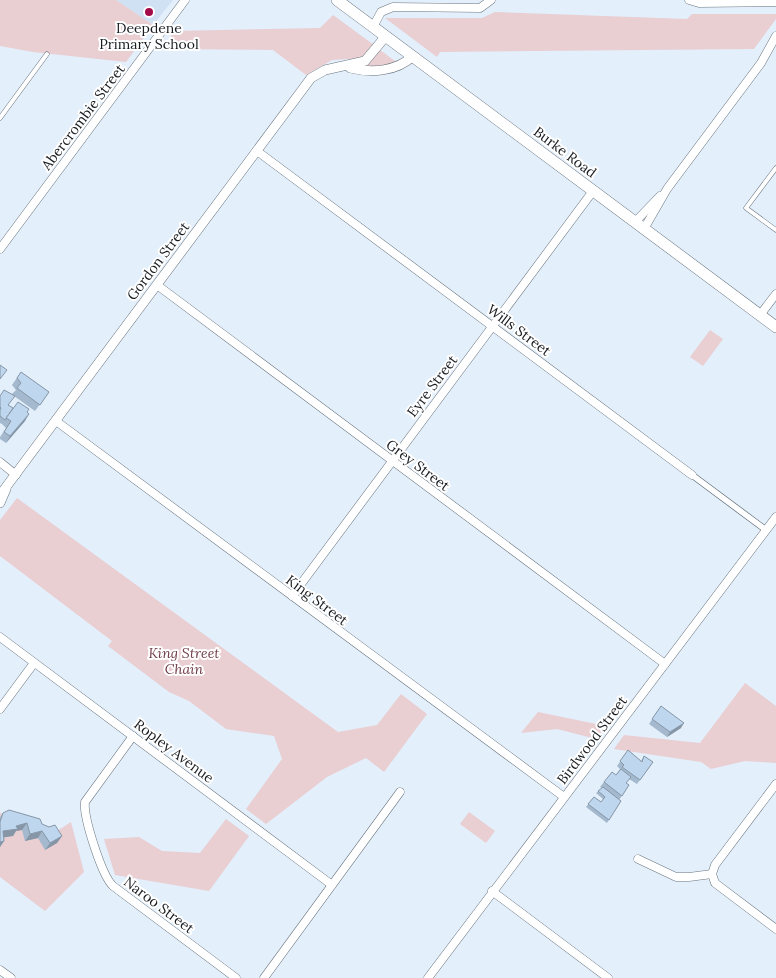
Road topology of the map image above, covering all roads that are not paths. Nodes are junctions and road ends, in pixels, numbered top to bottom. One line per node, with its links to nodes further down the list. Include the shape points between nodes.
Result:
1 (185, 0): 20 (street, Abercrombie Street)
2 (337, 0): 6 (main road, Burke Road)
3 (491, 0): 6 (street, via 480,8 393,7 382,12)
4 (689, 0): 5 (street, via 699,3)
5 (775, 3)
6 (373, 27): 7 (main road, Burke Road)
7 (386, 36): 11 (main road, Burke Road); 13 (street, Gordon Street, via 366,61)
8 (776, 36): 12 (street)
9 (776, 47): 12 (street)
10 (47, 54): 14 (lane)
11 (413, 56): 13 (street, Gordon Street, via 390,69); 17 (main road, Burke Road)
12 (761, 63): 18 (street)
13 (344, 67): 15 (street, Gordon Street, via 325,70 311,78)
14 (0, 118)
15 (257, 151): 21 (street, Gordon Street); 24 (street, Wills Street)
16 (776, 168): 19 (lane, via 746,208)
17 (593, 191): 18 (main road, Burke Road); 24 (street, Eyre Street)
18 (639, 225): 23 (main road, Burke Road)
19 (776, 230)
20 (0, 249)
21 (157, 285): 26 (street, Gordon Street); 27 (street, Grey Street)
22 (776, 294): 23 (street)
23 (760, 316): 25 (main road, Burke Road)
24 (493, 326): 27 (street, Eyre Street); 30 (street, Wills Street)
25 (776, 327)
26 (56, 420): 29 (street, Gordon Street); 35 (street, King Street)
27 (392, 461): 35 (street, Eyre Street); 38 (street, Grey Street)
28 (0, 462): 29 (street)
29 (16, 475): 31 (street, Gordon Street)
30 (692, 475): 34 (street, Wills Street)
31 (3, 492): 32 (street, Gordon Street)
32 (0, 503)
33 (776, 517): 34 (street, Birdwood Street)
34 (766, 530): 38 (street, Birdwood Street)
35 (292, 596): 43 (street, King Street)
36 (0, 638): 37 (street, Ropley Avenue)
37 (34, 663): 39 (street); 40 (street, Ropley Avenue)
38 (665, 664): 43 (street, Birdwood Street)
39 (0, 709)
40 (133, 736): 46 (street, Ropley Avenue); 51 (street, Naroo Street, via 85,805 104,873 110,883)
41 (776, 784): 45 (street, via 715,865)
42 (400, 792): 46 (street)
43 (564, 797): 47 (street, Birdwood Street)
44 (638, 859): 45 (street, via 676,877)
45 (712, 874): 48 (street, via 715,883)
46 (332, 885): 52 (street)
47 (492, 891): 53 (street, Birdwood Street); 54 (street)
48 (776, 929)
49 (0, 970): 50 (street)
50 (11, 978)
51 (236, 978)
52 (264, 978)
53 (428, 978)
54 (608, 978)

